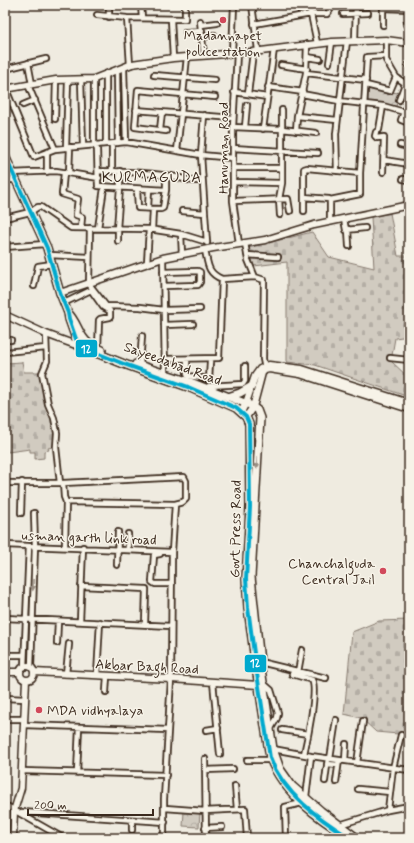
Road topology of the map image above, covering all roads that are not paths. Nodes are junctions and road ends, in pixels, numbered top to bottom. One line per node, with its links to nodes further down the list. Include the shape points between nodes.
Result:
1 (109, 5): 16 (street)
2 (141, 5): 18 (street)
3 (185, 5): 19 (street, via 185,19)
4 (234, 5): 36 (street, Hanuman Road)
5 (252, 5): 21 (street)
6 (309, 5): 11 (street)
7 (330, 5): 11 (street, via 327,14)
8 (356, 5): 13 (street)
9 (384, 6): 10 (street); 22 (street)
10 (409, 9)
11 (311, 14): 21 (street); 31 (street)
12 (343, 14): 13 (street)
13 (355, 14): 14 (street); 29 (street)
14 (368, 14)
15 (97, 16): 16 (street)
16 (109, 16): 17 (street)
17 (127, 18): 18 (street); 47 (street)
18 (142, 18): 19 (street)
19 (171, 19): 41 (street)
20 (217, 23): 23 (street, via 201,23)
21 (254, 24): 35 (street)
22 (383, 25)
23 (202, 31): 24 (street); 26 (street)
24 (186, 32)
25 (214, 35): 26 (street)
26 (202, 37): 37 (street)
27 (386, 40): 29 (street); 32 (street); 38 (street)
28 (347, 41): 29 (street); 30 (street); 56 (street)
29 (355, 41)
30 (332, 42): 31 (street); 45 (street)
31 (317, 43): 33 (street)
32 (409, 43)
33 (307, 44): 34 (street); 40 (street)
34 (274, 49): 35 (street); 65 (street)
35 (255, 51): 36 (street); 69 (street)
36 (234, 53): 37 (street); 67 (street, Hanuman Road)
37 (204, 55): 39 (street)
38 (386, 56): 53 (street); 62 (street, via 367,57)
39 (187, 57): 41 (street); 55 (street)
40 (307, 57): 42 (street); 50 (street)
41 (173, 58): 47 (street)
42 (320, 59)
43 (46, 60): 44 (street)
44 (28, 63): 48 (street); 63 (street)
45 (329, 63)
46 (281, 65): 50 (street)
47 (127, 67): 49 (street); 98 (street)
48 (5, 69)
49 (117, 70): 51 (street); 99 (street)
50 (306, 71): 56 (street); 68 (street)
51 (106, 74): 57 (street); 100 (street)
52 (154, 75): 55 (street)
53 (396, 77): 62 (street, via 390,91); 64 (street)
54 (5, 78): 66 (street)
55 (185, 78): 61 (street); 70 (street)
56 (342, 78): 62 (street); 75 (street)
57 (94, 79): 60 (street); 102 (street)
58 (56, 80): 59 (street); 63 (street); 89 (street)
59 (68, 80): 60 (street); 106 (street)
60 (81, 80): 104 (street)
61 (215, 80)
62 (366, 83): 77 (street)
63 (30, 84): 66 (street); 73 (street)
64 (407, 85): 74 (street)
65 (268, 86): 68 (street); 72 (street)
66 (6, 89): 111 (street, via 34,158)
67 (234, 92): 69 (street); 88 (street, Hanuman Road)
68 (302, 93): 75 (street); 87 (street)
69 (248, 94): 72 (street)
70 (183, 95): 71 (street); 81 (street, via 138,90); 85 (street)
71 (215, 97)
72 (267, 97): 94 (street)
73 (35, 100): 78 (street); 108 (street)
74 (399, 100)
75 (339, 101): 77 (street); 90 (street)
76 (409, 101): 84 (street)
77 (364, 104): 80 (street); 128 (street)
78 (23, 105)
79 (247, 105): 93 (street)
80 (383, 106): 84 (street); 116 (street, via 379,130 375,136 384,138)
81 (136, 110): 83 (street); 83 (street, via 135,127 163,130)
82 (282, 110): 95 (street)
83 (162, 112): 85 (street)
84 (404, 112): 91 (street, via 401,120)
85 (182, 114): 86 (street); 110 (street)
86 (204, 115): 88 (street); 113 (street)
87 (298, 116): 90 (street); 96 (street)
88 (233, 118): 92 (street, Hanuman Road)
89 (55, 119)
90 (337, 120): 123 (street)
91 (409, 123)
92 (232, 127): 93 (street); 107 (street, Hanuman Road)
93 (245, 127): 94 (street)
94 (263, 128): 95 (street)
95 (282, 129): 96 (street); 109 (street)
96 (296, 131): 97 (street)
97 (316, 133)
98 (126, 142): 99 (street); 110 (street)
99 (118, 143): 101 (street)
100 (106, 144): 101 (street); 102 (street)
101 (112, 144): 121 (street)
102 (94, 145): 104 (street); 120 (street, via 97,149)
103 (400, 145): 105 (street)
104 (83, 146): 106 (street)
105 (409, 147)
106 (68, 148): 108 (street); 127 (street)
107 (233, 148): 109 (street); 115 (street, Hanuman Road)
108 (55, 149): 111 (street)
109 (282, 150): 112 (street); 119 (street)
110 (177, 151): 113 (street)
111 (47, 152): 124 (street)
112 (318, 153)
113 (201, 155): 115 (street); 135 (street)
114 (5, 156): 126 (main road)
115 (233, 158): 118 (street, Hanuman Road)
116 (384, 160): 117 (street); 125 (street)
117 (409, 164)
118 (233, 168): 119 (street); 136 (street, Hanuman Road)
119 (282, 168): 137 (street)
120 (98, 171): 121 (street); 130 (street)
121 (112, 171): 122 (street)
122 (120, 171): 129 (street); 139 (street)
123 (337, 171): 128 (street); 143 (street, via 307,168 304,170)
124 (47, 172): 126 (street); 127 (street)
125 (383, 172)
126 (12, 173): 132 (main road)
127 (67, 173): 130 (street); 158 (street, via 62,194 78,199 76,215 82,217)
128 (360, 173): 145 (street, via 360,194)
129 (166, 176): 135 (street, via 191,182); 142 (street)
130 (99, 178): 138 (street, via 98,186)
131 (5, 180): 132 (street)
132 (15, 180): 152 (main road)
133 (403, 180): 134 (street)
134 (409, 180)
135 (202, 181): 153 (street)
136 (233, 182): 137 (street); 146 (street, Hanuman Road)
137 (282, 183): 144 (street)
138 (104, 188): 139 (street); 160 (street)
139 (120, 188): 140 (street); 163 (street)
140 (137, 188): 141 (street); 148 (street, via 138,207)
141 (149, 189): 142 (street); 148 (street)
142 (166, 190): 148 (street, via 163,208)
143 (304, 197): 145 (street); 151 (street)
144 (279, 199): 146 (street); 150 (street, via 289,199); 154 (street)
145 (330, 200): 157 (street)
146 (233, 201): 169 (street, Hanuman Road)
147 (409, 205): 156 (street)
148 (151, 208): 164 (street)
149 (182, 211): 153 (street)
150 (290, 211)
151 (304, 211)
152 (30, 212): 155 (street); 158 (street, via 38,207 71,228); 168 (main road)
153 (205, 213): 167 (street)
154 (280, 215)
155 (5, 218)
156 (344, 219): 157 (street); 162 (street, via 346,230)
157 (330, 222): 169 (street)
158 (81, 228): 159 (street)
159 (90, 228): 160 (street); 177 (street)
160 (98, 228): 163 (street)
161 (365, 228): 162 (street)
162 (348, 229): 171 (street)
163 (118, 230): 164 (street); 166 (street)
164 (150, 230): 165 (street); 179 (street)
165 (181, 234): 167 (street); 173 (street)
166 (118, 241)
167 (207, 242): 172 (street)
168 (46, 244): 170 (street); 174 (main road)
169 (242, 244): 172 (street); 175 (street, Hanuman Road)
170 (5, 246)
171 (349, 246)
172 (206, 250): 173 (street); 183 (street, via 208,268 214,276)
173 (182, 254): 178 (street)
174 (50, 255): 177 (street); 180 (main road)
175 (247, 255): 176 (street); 182 (street, Hanuman Road)
176 (278, 256)
177 (89, 257): 184 (street)
178 (162, 258): 179 (street); 181 (street)
179 (147, 263): 184 (street)
180 (52, 264): 185 (street, via 38,266); 187 (main road)
181 (163, 272): 186 (street); 186 (street, via 200,272 198,285)
182 (256, 276): 183 (street); 211 (street, Hanuman Road, via 264,280 262,359)
183 (222, 279): 205 (street, via 219,358)
184 (89, 284): 187 (street); 190 (street, via 106,306)
185 (34, 286)
186 (164, 286): 190 (street)
187 (60, 293): 188 (main road)
188 (64, 303): 198 (main road, via 68,313 74,318); 201 (street, via 91,290 103,307 110,311 110,317 99,320)
189 (200, 309): 190 (street)
190 (164, 310): 193 (street)
191 (5, 315): 194 (street)
192 (193, 324): 193 (street)
193 (164, 325): 205 (street)
194 (46, 334): 198 (street); 200 (street)
195 (142, 336): 209 (street)
196 (5, 340): 197 (street)
197 (12, 340)
198 (80, 343): 201 (main road, Sayeedabad Road); 221 (main road, Sayeedabad Road, via 124,364 188,387)
199 (409, 345): 202 (street)
200 (46, 348): 203 (street); 224 (street, via 47,361 42,373 57,433 56,447)
201 (98, 349): 209 (main road, Sayeedabad Road)
202 (409, 350)
203 (5, 352)
204 (390, 358): 206 (street)
205 (165, 359): 213 (street)
206 (409, 360)
207 (187, 361): 214 (street, via 188,376)
208 (210, 361): 214 (street)
209 (140, 365): 213 (main road, Sayeedabad Road)
210 (245, 366): 216 (street, via 243,384)
211 (265, 368): 212 (street, via 269,365); 215 (street, via 260,369); 219 (street)
212 (295, 370): 218 (street); 220 (street)
213 (165, 373): 216 (main road, Sayeedabad Road)
214 (209, 379): 216 (street)
215 (252, 386): 217 (main road); 219 (street)
216 (209, 388): 217 (main road, Sayeedabad Road)
217 (228, 397): 219 (main road, Sayeedabad Road)
218 (409, 403)
219 (249, 405): 221 (street); 254 (main road, one-way to 254, via 257,410 260,418 251,577)
220 (409, 409)
221 (241, 412): 268 (main road, Govt Press Road, via 249,424 250,507 246,579 248,608)
222 (22, 482): 223 (street); 224 (street); 227 (street)
223 (5, 483)
224 (61, 483): 225 (street); 226 (street, via 184,478 186,499)
225 (66, 502): 226 (street); 233 (street)
226 (175, 504): 237 (street, usman garth link road)
227 (20, 513)
228 (34, 513): 232 (street)
229 (118, 532): 235 (street)
230 (128, 534): 236 (street)
231 (5, 544): 232 (street, usman garth link road)
232 (32, 546): 233 (street, usman garth link road); 242 (street); 243 (street, one-way to 243)
233 (65, 546): 234 (street, usman garth link road)
234 (83, 547): 235 (street, usman garth link road); 240 (street)
235 (118, 549): 236 (street, usman garth link road); 238 (street)
236 (128, 550): 237 (street, usman garth link road)
237 (172, 552): 239 (street, usman garth link road)
238 (117, 564)
239 (171, 584): 239 (street, via 153,583 155,554 171,554); 248 (street, usman garth link road)
240 (81, 586): 245 (street); 247 (street, via 146,589)
241 (5, 618): 242 (street)
242 (26, 619): 243 (street); 253 (street)
243 (32, 619): 244 (street); 256 (street)
244 (58, 621): 245 (street); 249 (street)
245 (80, 621): 246 (street)
246 (100, 622): 247 (street); 262 (street)
247 (145, 624): 248 (street)
248 (171, 626): 265 (street, usman garth link road)
249 (57, 643)
250 (68, 644): 260 (street)
251 (302, 650): 259 (street)
252 (5, 655): 253 (street)
253 (24, 655): 255 (street)
254 (260, 662): 259 (street); 268 (main road)
255 (24, 667): 256 (street, Akbar Bagh Road); 258 (street)
256 (33, 670): 260 (street, Akbar Bagh Road); 266 (street, via 32,678)
257 (5, 672): 258 (street)
258 (20, 672): 266 (street, via 22,679)
259 (298, 672): 264 (street)
260 (66, 674): 262 (street, Akbar Bagh Road)
261 (292, 674): 281 (street, via 314,682)
262 (97, 675): 263 (street, Akbar Bagh Road)
263 (106, 676): 265 (street, Akbar Bagh Road); 269 (street)
264 (326, 678)
265 (171, 679): 267 (street, Akbar Bagh Road); 278 (street, usman garth link road)
266 (26, 680): 271 (street)
267 (213, 682): 268 (street, Akbar Bagh Road); 277 (street)
268 (261, 684): 284 (main road); 290 (main road, Govt Press Road)
269 (106, 692)
270 (5, 698): 271 (street)
271 (26, 699): 275 (street)
272 (5, 719): 275 (street)
273 (336, 720): 291 (street)
274 (363, 721): 294 (street)
275 (24, 722): 276 (street); 299 (street)
276 (79, 727): 278 (street); 300 (street)
277 (218, 728): 279 (street); 285 (street)
278 (168, 730): 301 (street, usman garth link road)
279 (206, 730)
280 (282, 730): 281 (street)
281 (308, 734): 286 (street)
282 (401, 736): 295 (street)
283 (346, 744): 292 (street)
284 (273, 749): 286 (street); 307 (main road, via 286,778)
285 (220, 754)
286 (304, 754): 287 (street)
287 (310, 756): 291 (street); 307 (street)
288 (204, 759): 297 (street)
289 (247, 760): 290 (street)
290 (270, 760): 307 (main road, Govt Press Road, via 284,784)
291 (328, 760): 293 (street); 302 (street)
292 (345, 761): 293 (street); 294 (street)
293 (339, 762): 303 (street)
294 (357, 763): 295 (street)
295 (393, 768): 298 (street); 306 (street)
296 (233, 769): 297 (street)
297 (205, 770): 313 (street)
298 (409, 770)
299 (22, 771): 300 (street); 314 (street)
300 (77, 773): 301 (street)
301 (166, 775): 310 (street, usman garth link road)
302 (325, 781)
303 (336, 782)
304 (235, 786): 311 (street)
305 (358, 789): 306 (street)
306 (390, 792): 312 (street)
307 (304, 800): 320 (main road, Govt Press Road); 326 (street, via 285,806)
308 (5, 805): 314 (street)
309 (409, 806): 312 (street)
310 (165, 808): 313 (street); 316 (street, usman garth link road)
311 (237, 809): 313 (street); 325 (street, via 245,808)
312 (388, 810): 320 (street)
313 (205, 811): 318 (street)
314 (17, 812): 315 (street); 321 (street); 322 (street)
315 (132, 820): 316 (street); 319 (street)
316 (165, 822): 323 (street, usman garth link road)
317 (222, 827): 318 (street)
318 (205, 828): 324 (street)
319 (132, 830)
320 (339, 831): 327 (main road, Govt Press Road); 328 (main road)
321 (13, 838)
322 (62, 838)
323 (164, 838)
324 (206, 838)
325 (247, 838)
326 (286, 838)
327 (350, 838)
328 (356, 838)

